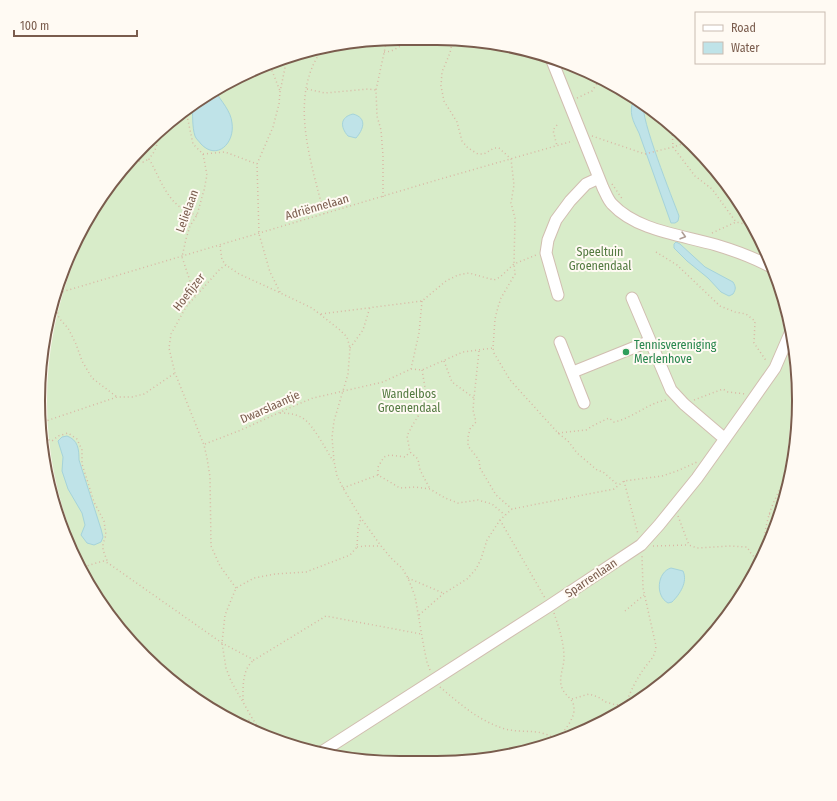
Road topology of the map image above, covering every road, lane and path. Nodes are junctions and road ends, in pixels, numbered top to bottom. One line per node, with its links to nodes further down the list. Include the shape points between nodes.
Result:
1 (402, 45): 4 (path)
2 (385, 46): 4 (path)
3 (451, 46): 25 (path, via 442,72 441,86 444,101 457,122 462,141 478,154 499,148)
4 (384, 52): 11 (path)
5 (319, 55): 10 (path, via 309,75)
6 (286, 64): 12 (path)
7 (554, 65): 13 (street)
8 (271, 69): 12 (path)
9 (597, 84): 13 (path, via 592,90)
10 (306, 89): 11 (path, via 325,93); 32 (path, via 306,134)
11 (376, 90): 30 (path, via 383,156)
12 (280, 92): 27 (path, via 273,127)
13 (568, 102): 17 (street)
14 (187, 116): 23 (path, Lelielaan, via 193,144)
15 (557, 125): 21 (path, via 553,130)
16 (672, 134): 22 (path)
17 (583, 139): 21 (path, Adriënnelaan); 28 (street)
18 (158, 141): 24 (path, via 155,152)
19 (596, 144): 22 (path, via 593,136 645,154)
20 (683, 144): 22 (path)
21 (557, 146): 25 (path, Adriënnelaan)
22 (673, 147): 34 (path, via 695,176 712,189)
23 (203, 154): 27 (path, via 225,152); 33 (path, Lelielaan, via 207,174)
24 (149, 159): 26 (path, via 143,162); 33 (path, via 170,198 186,212)
25 (511, 159): 30 (path, Adriënnelaan); 43 (path, via 514,185 511,203 514,218)
26 (138, 160)
27 (257, 164): 36 (path)
28 (599, 178): 40 (street, via 586,184 556,220); 42 (street, one-way to 42, via 612,203 635,221 722,247)
29 (612, 183): 31 (path)
30 (383, 197): 32 (path, Adriënnelaan)
31 (624, 201)
32 (324, 214): 36 (path, Adriënnelaan)
33 (197, 215): 41 (path, Lelielaan, via 188,233)
34 (736, 222): 35 (path); 37 (path, via 709,235)
35 (744, 224)
36 (259, 234): 38 (path, Adriënnelaan); 46 (path, via 270,272)
37 (715, 237)
38 (220, 246): 41 (path, Adriënnelaan); 44 (path, via 222,260)
39 (656, 252): 62 (path, via 677,265 720,306 746,314 755,321 754,343)
40 (546, 253): 43 (path); 47 (street)
41 (182, 257): 45 (path, Adriënnelaan); 48 (path)
42 (765, 263)
43 (514, 264): 50 (path, via 494,280 469,272 458,275 446,281); 58 (path, via 515,274 502,298 495,319)
44 (226, 266): 46 (path); 48 (path, Hoefijzer, via 220,269)
45 (62, 292)
46 (281, 293): 53 (path, via 312,308)
47 (558, 294)
48 (195, 296): 64 (path, Hoefijzer, via 171,334 168,348)
49 (632, 298): 55 (street)
50 (422, 301): 51 (path); 61 (path, via 419,333)
51 (370, 307): 53 (path); 57 (path, via 363,330)
52 (57, 310): 68 (path, via 92,378)
53 (320, 315): 57 (path, via 348,337)
54 (787, 340): 62 (street, Sparrenlaan)
55 (650, 341): 65 (street); 71 (street, via 671,390)
56 (560, 342): 65 (street)
57 (350, 348): 66 (path)
58 (492, 348): 59 (path); 74 (path, via 510,380)
59 (479, 351): 60 (path, via 463,352); 69 (path)
60 (444, 361): 63 (path); 69 (path, via 452,382)
61 (411, 368): 63 (path); 66 (path, Dwarslaantje, via 383,382)
62 (774, 368): 67 (street, Sparrenlaan)
63 (422, 370): 78 (path, via 426,393 425,405 407,436)
64 (175, 372): 68 (path, via 144,394); 77 (path, Hoefijzer)
65 (573, 372): 70 (street)
66 (344, 391): 72 (path, Dwarslaantje, via 313,398); 80 (path, via 334,422)
67 (756, 395): 71 (path, via 728,392 723,389); 76 (street, Sparrenlaan)
68 (117, 397): 73 (path)
69 (474, 398): 87 (path, via 476,422 470,429 468,446 496,495)
70 (584, 403)
71 (684, 404): 74 (path, via 670,399 662,400 621,421 614,422 609,418 586,430); 76 (street)
72 (278, 413): 77 (path, Dwarslaantje); 80 (path, via 291,413 305,420)
73 (46, 421)
74 (558, 433): 83 (path, via 577,453)
75 (47, 439): 100 (path, via 52,441 68,433 77,439 94,502 104,521 106,535 102,550)
76 (725, 439): 79 (street, Sparrenlaan)
77 (204, 445): 103 (path, Hoefijzer, via 210,477 211,546 220,566)
78 (410, 452): 81 (path, via 405,457 384,457 378,468); 86 (path, via 418,459 420,470)
79 (712, 457): 82 (path, via 677,472); 95 (street, Sparrenlaan)
80 (334, 461): 85 (path)
81 (378, 475): 85 (path); 86 (path, via 400,488)
82 (624, 481): 83 (path); 95 (path)
83 (618, 485): 87 (path, via 614,489)
84 (782, 486): 89 (path)
85 (343, 488): 92 (path)
86 (430, 488): 91 (path, via 458,503 478,500 492,504)
87 (512, 509): 91 (path)
88 (676, 510): 96 (path)
89 (769, 514): 90 (path); 94 (path)
90 (773, 514)
91 (505, 515): 93 (path)
92 (361, 518): 97 (path); 98 (path)
93 (500, 520): 104 (path, via 487,540 476,569 467,579); 106 (path)
94 (762, 543)
95 (641, 545): 96 (path); 105 (path); 106 (street, Sparrenlaan)
96 (689, 545): 99 (path, via 697,548 747,547)
97 (381, 546): 98 (path); 102 (path)
98 (357, 547): 103 (path, via 350,555 306,572 254,578)
99 (755, 557)
100 (108, 563): 101 (path, via 103,561); 110 (path)
101 (86, 566)
102 (408, 578): 104 (path); 108 (path)
103 (236, 588): 110 (path, via 225,615)
104 (443, 594): 108 (path)
105 (644, 595): 107 (path); 114 (path, via 656,654 641,673)
106 (549, 606): 112 (street, Sparrenlaan); 113 (path, via 562,635 564,659 560,683)
107 (625, 611)
108 (419, 615): 109 (path)
109 (421, 634): 111 (path, via 326,616); 112 (path, via 427,662)
110 (222, 644): 111 (path); 115 (path, via 226,668)
111 (254, 660): 115 (path, via 245,672)
112 (434, 679): 121 (path, via 480,719 515,732 544,733); 122 (street, Sparrenlaan)
113 (571, 699): 116 (path, via 589,694 611,704); 120 (path, via 573,717)
114 (627, 700)
115 (243, 702): 117 (path)
116 (620, 705)
117 (252, 718): 118 (path); 119 (path)
118 (248, 721)
119 (257, 726)
120 (563, 733)
121 (551, 737)
122 (327, 748)

